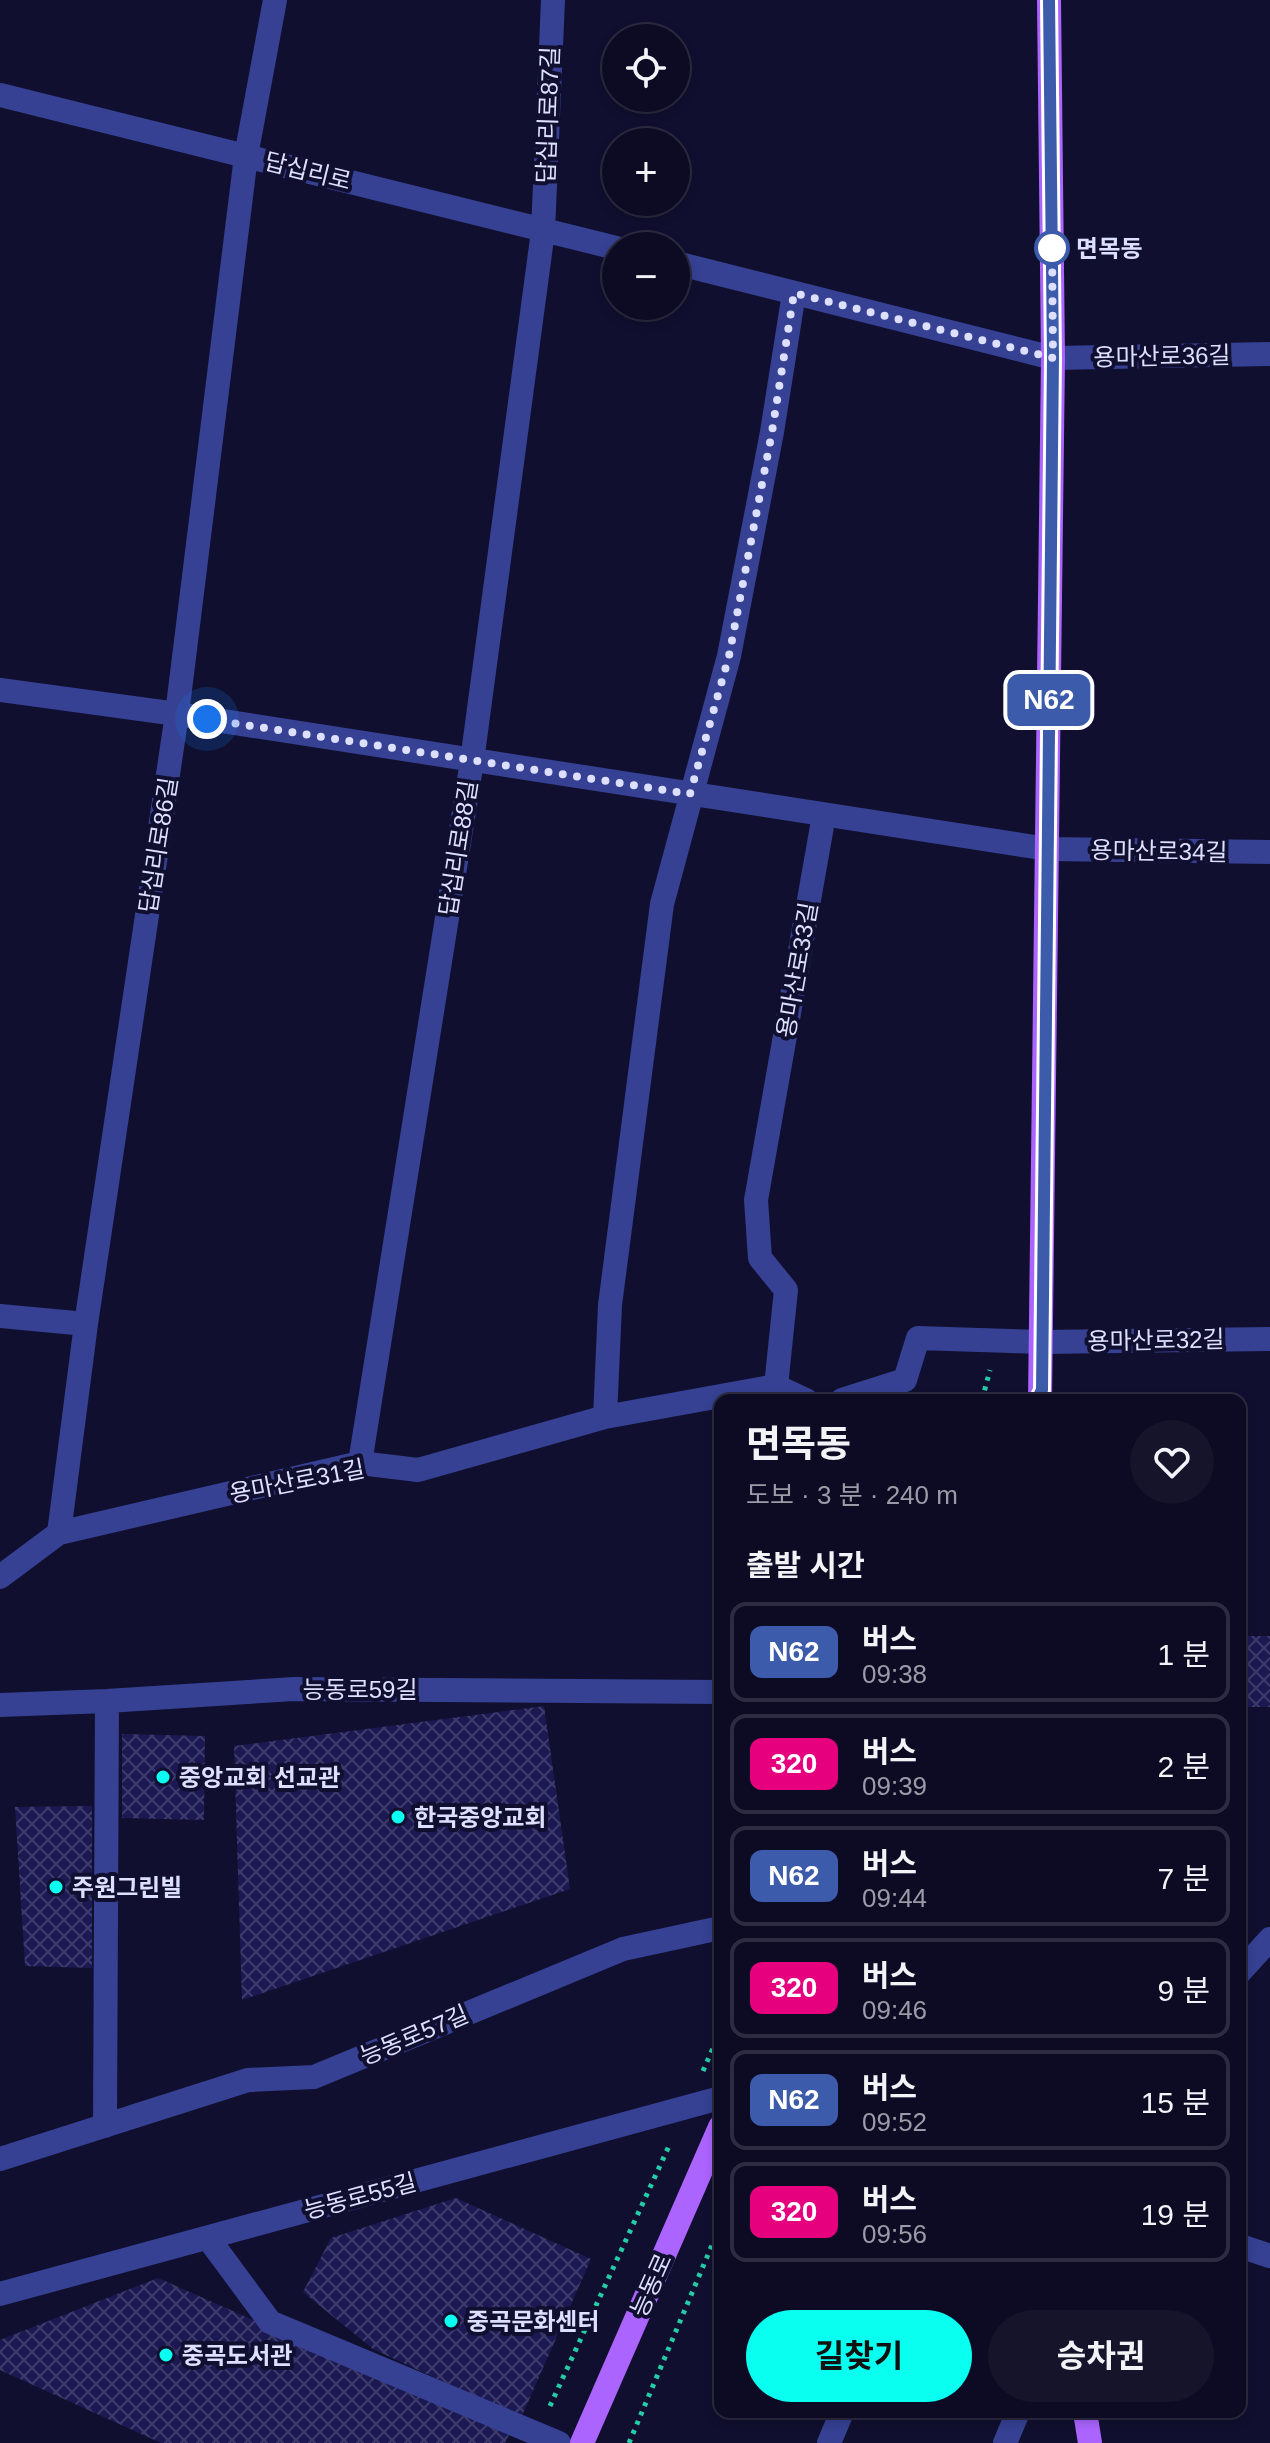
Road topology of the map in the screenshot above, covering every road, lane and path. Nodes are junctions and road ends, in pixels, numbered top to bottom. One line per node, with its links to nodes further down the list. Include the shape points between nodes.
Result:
1 (275, 0): 5 (street, 답십리로86길)
2 (553, 0): 6 (street, 답십리로87길)
3 (1049, 0): 11 (main road)
4 (0, 95): 5 (street, 답십리로)
5 (246, 156): 6 (street, 답십리로); 13 (street, 답십리로86길)
6 (543, 231): 7 (street, 답십리로); 14 (street, 답십리로88길)
7 (602, 245)
8 (690, 267): 9 (street)
9 (794, 293): 11 (street); 15 (street, via 729,656)
10 (1270, 354): 11 (street, 용마산로36길)
11 (1053, 358): 17 (main road)
12 (0, 690): 13 (street)
13 (177, 714): 14 (street); 20 (street, 답십리로86길)
14 (472, 761): 15 (street); 30 (street, 답십리로88길)
15 (690, 794): 16 (street); 29 (street, via 662,904 610,1305)
16 (824, 815): 17 (street); 23 (street, 용마산로33길, via 756,1200 760,1258 786,1290)
17 (1048, 849): 18 (street, 용마산로34길); 22 (main road)
18 (1270, 852)
19 (0, 1316): 20 (street)
20 (86, 1324): 31 (street, 답십리로86길)
21 (1270, 1339): 22 (street, 용마산로32길)
22 (1042, 1342): 26 (street, via 918,1338 905,1380); 27 (main road)
23 (776, 1386): 24 (street, 용마산로31길); 25 (street)
24 (732, 1394)
25 (793, 1394)
26 (861, 1394)
27 (1040, 1394)
28 (714, 1397): 29 (street, 용마산로31길)
29 (605, 1417): 30 (street, 용마산로31길, via 418,1470)
30 (360, 1463): 31 (street, 용마산로31길)
31 (59, 1533): 32 (street, 용마산로31길)
32 (0, 1577)
33 (714, 1692): 34 (street, 능동로59길, via 294,1689)
34 (107, 1701): 35 (street, 능동로59길); 42 (street)
35 (0, 1705)
36 (714, 1929): 42 (street, 능동로57길, via 623,1949 314,2077 248,2080)
37 (1270, 1939): 38 (street)
38 (1246, 1965)
39 (714, 2046): 41 (path)
40 (714, 2100): 41 (street, 능동로55길)
41 (687, 2107): 45 (street, 능동로55길); 53 (path)
42 (105, 2126): 44 (street, 능동로57길)
43 (714, 2141): 54 (main road, 능동로)
44 (0, 2159)
45 (208, 2238): 49 (street, 능동로55길); 53 (street, via 270,2322)
46 (714, 2240): 55 (path)
47 (1246, 2248): 48 (street)
48 (1270, 2256)
49 (0, 2294)
50 (839, 2418): 56 (street)
51 (1015, 2418): 57 (street)
52 (1086, 2418): 58 (main road)
53 (548, 2438)
54 (582, 2443)
55 (629, 2443)
56 (829, 2443)
57 (1005, 2443)
58 (1090, 2443)

